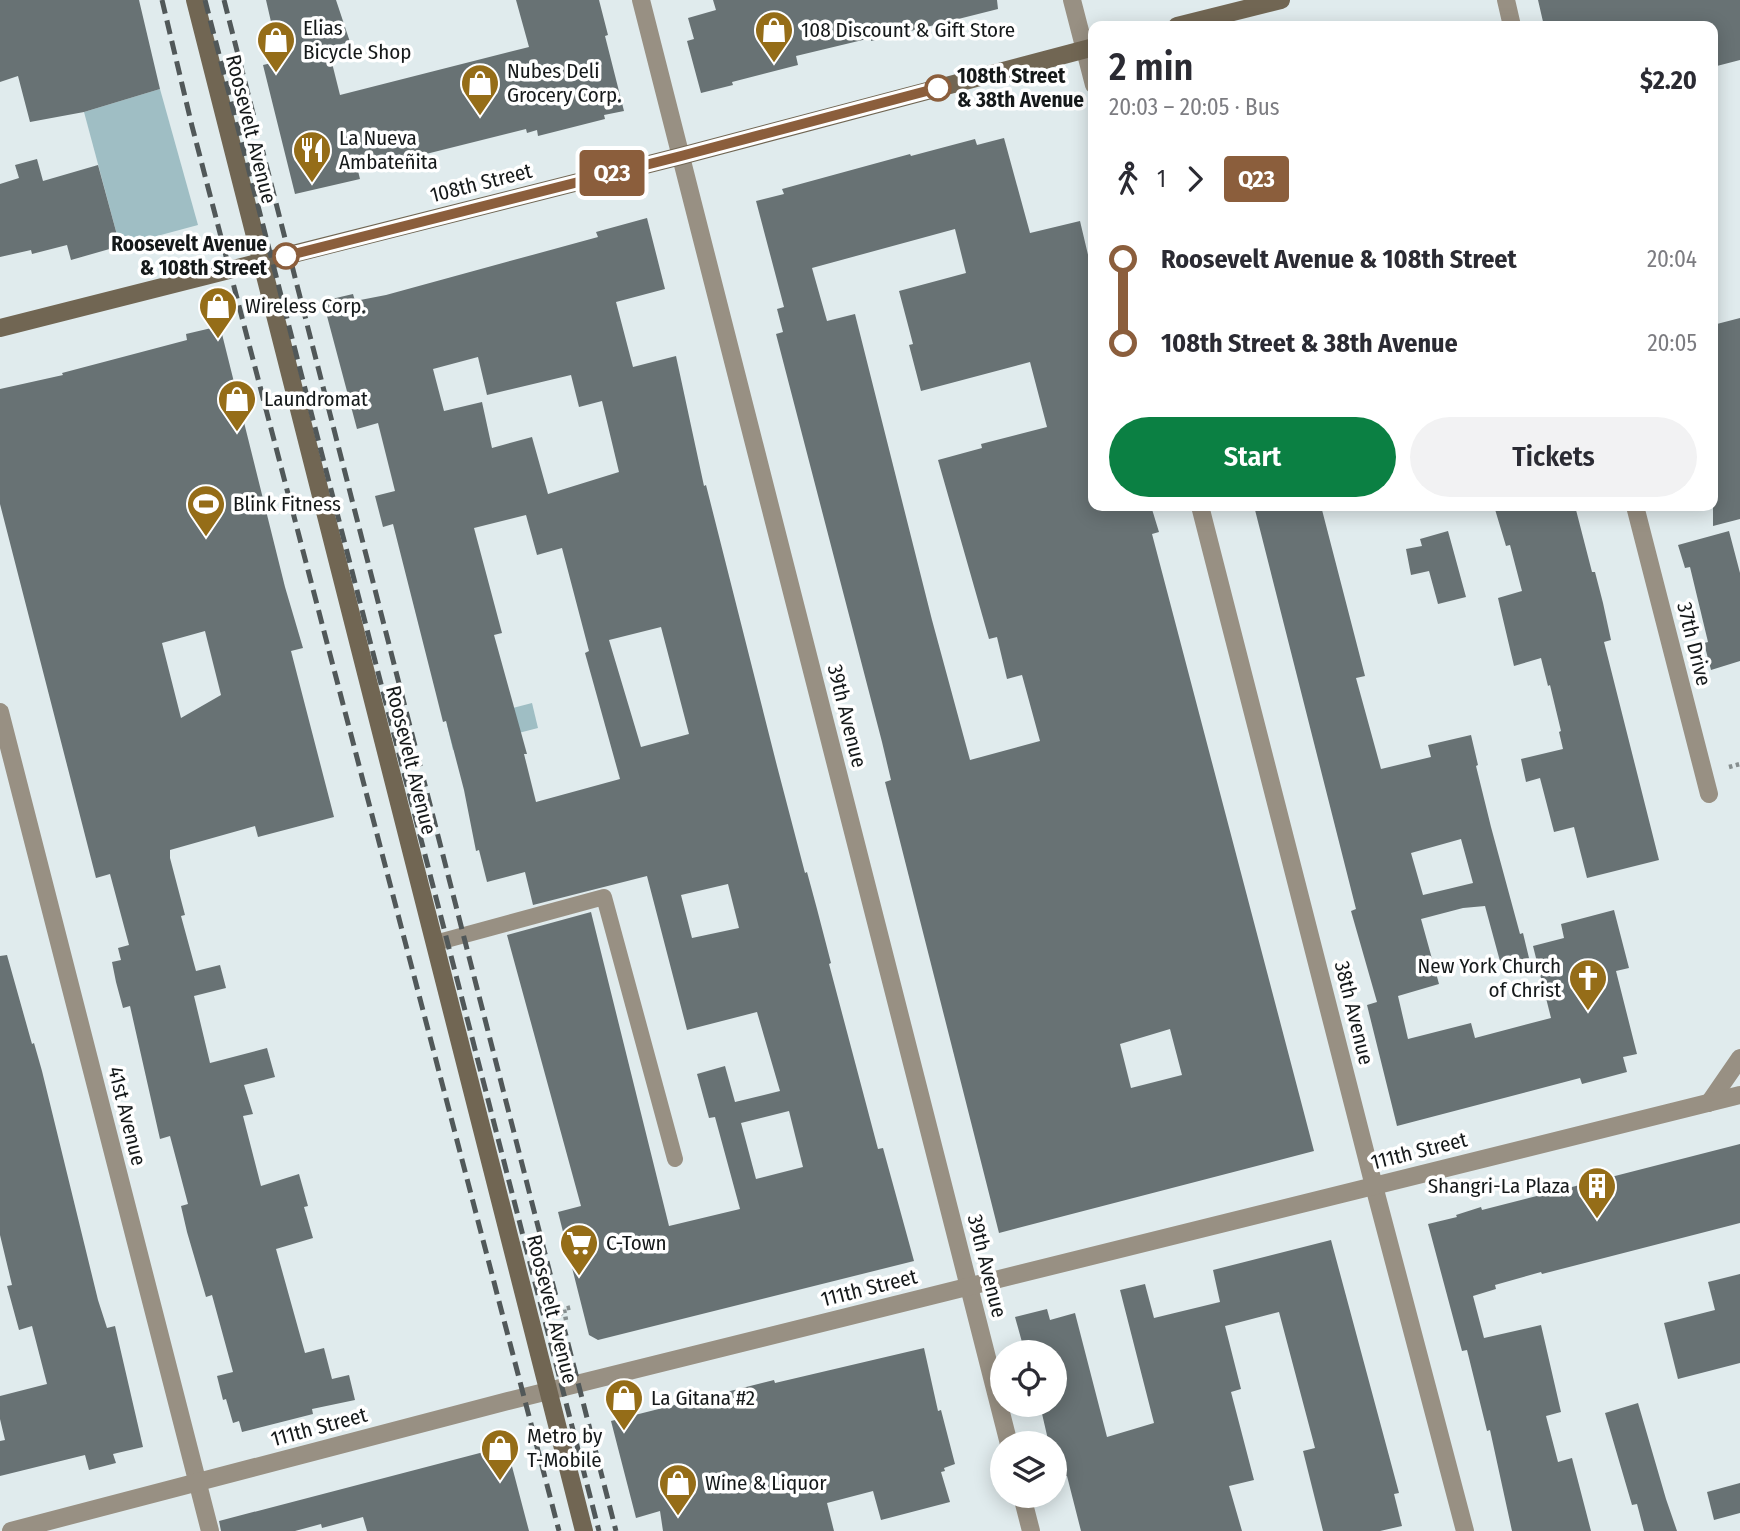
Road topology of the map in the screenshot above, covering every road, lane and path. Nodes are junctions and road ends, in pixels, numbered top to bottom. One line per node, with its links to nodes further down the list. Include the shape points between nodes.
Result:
1 (195, 0): 11 (main road, Roosevelt Avenue)
2 (641, 0): 10 (street, 39th Avenue)
3 (1072, 0): 8 (street)
4 (1281, 0): 6 (main road)
5 (1506, 0): 7 (street)
6 (1197, 21)
7 (1512, 21)
8 (1088, 46)
9 (1088, 49): 10 (main road, 108th Street)
10 (681, 156): 11 (main road, 108th Street); 25 (street, 39th Avenue)
11 (261, 263): 12 (main road, 108th Street); 19 (main road, Roosevelt Avenue)
12 (0, 328)
13 (1201, 511): 24 (street, 38th Avenue)
14 (1636, 511): 18 (street, 37th Drive)
15 (0, 712): 30 (street, 41st Avenue)
16 (1740, 764): 17 (path)
17 (1729, 768)
18 (1709, 794)
19 (435, 943): 23 (lane, via 604,897); 28 (main road, Roosevelt Avenue)
20 (1740, 1058): 22 (street)
21 (1740, 1095): 22 (street, 111th Street)
22 (1709, 1103): 24 (street, 111th Street)
23 (675, 1159)
24 (1374, 1186): 25 (street, 111th Street); 36 (street, 38th Avenue)
25 (970, 1286): 28 (street, 111th Street); 29 (street, 39th Avenue)
26 (572, 1307): 27 (path, via 564,1309)
27 (566, 1320)
28 (549, 1391): 30 (street, 111th Street); 34 (main road, Roosevelt Avenue)
29 (1006, 1431)
30 (198, 1482): 32 (street, 111th Street); 33 (street, 41st Avenue)
31 (1025, 1508): 35 (street)
32 (11, 1531)
33 (211, 1531)
34 (584, 1531)
35 (1031, 1531)
36 (1465, 1531)

